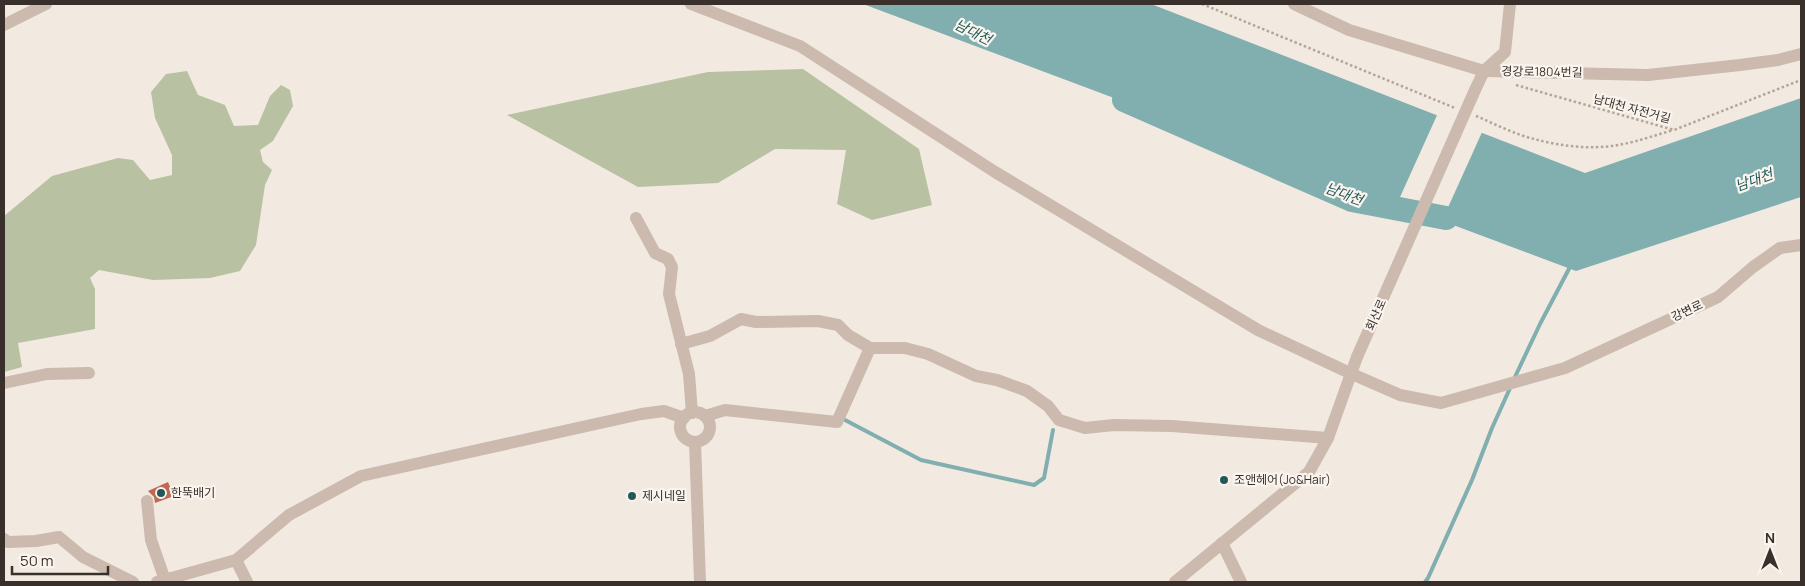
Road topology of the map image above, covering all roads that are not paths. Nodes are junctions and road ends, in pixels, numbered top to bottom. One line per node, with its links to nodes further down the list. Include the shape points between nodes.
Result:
1 (46, 4): 5 (street)
2 (691, 4): 13 (street, via 800,46 995,172 1258,330)
3 (1294, 4): 7 (street, 경강로1804번길, via 1350,30)
4 (1510, 4): 7 (street, 회산로, via 1506,52)
5 (4, 25)
6 (1801, 54): 7 (street, 경강로1804번길, via 1750,64 1648,75)
7 (1484, 71): 13 (street, 회산로, bridge)
8 (636, 218): 10 (street, via 655,253 668,259 672,267 669,294)
9 (1801, 245): 13 (street, 강변로, via 1780,248 1718,297 1565,368 1441,403 1400,395)
10 (681, 344): 11 (street, via 710,336 741,319 756,322 818,321 838,326); 15 (street, via 689,374)
11 (870, 348): 16 (street, via 837,422 725,410); 17 (street, via 905,348 928,354 976,376 1027,391 1048,406 1059,420 1085,428 1114,424 1172,426)
12 (89, 373): 14 (street, via 47,374)
13 (1352, 374): 17 (street, 회산로)
14 (4, 383)
15 (688, 415): 16 (street, via 696,412); 18 (street, via 681,431 687,439); 22 (street, via 664,411 641,414 361,476 288,516)
16 (706, 416): 18 (street, via 710,425 708,435)
17 (1328, 438): 21 (street, 회산로, via 1308,472)
18 (695, 442): 26 (street)
19 (147, 502): 23 (street, via 151,540)
20 (4, 538): 24 (street, via 8,542 59,537 83,556)
21 (1222, 542): 27 (street, 회산로); 28 (street)
22 (236, 560): 23 (street); 25 (street)
23 (161, 581)
24 (133, 582)
25 (248, 582)
26 (700, 582)
27 (1175, 582)
28 (1241, 582)

